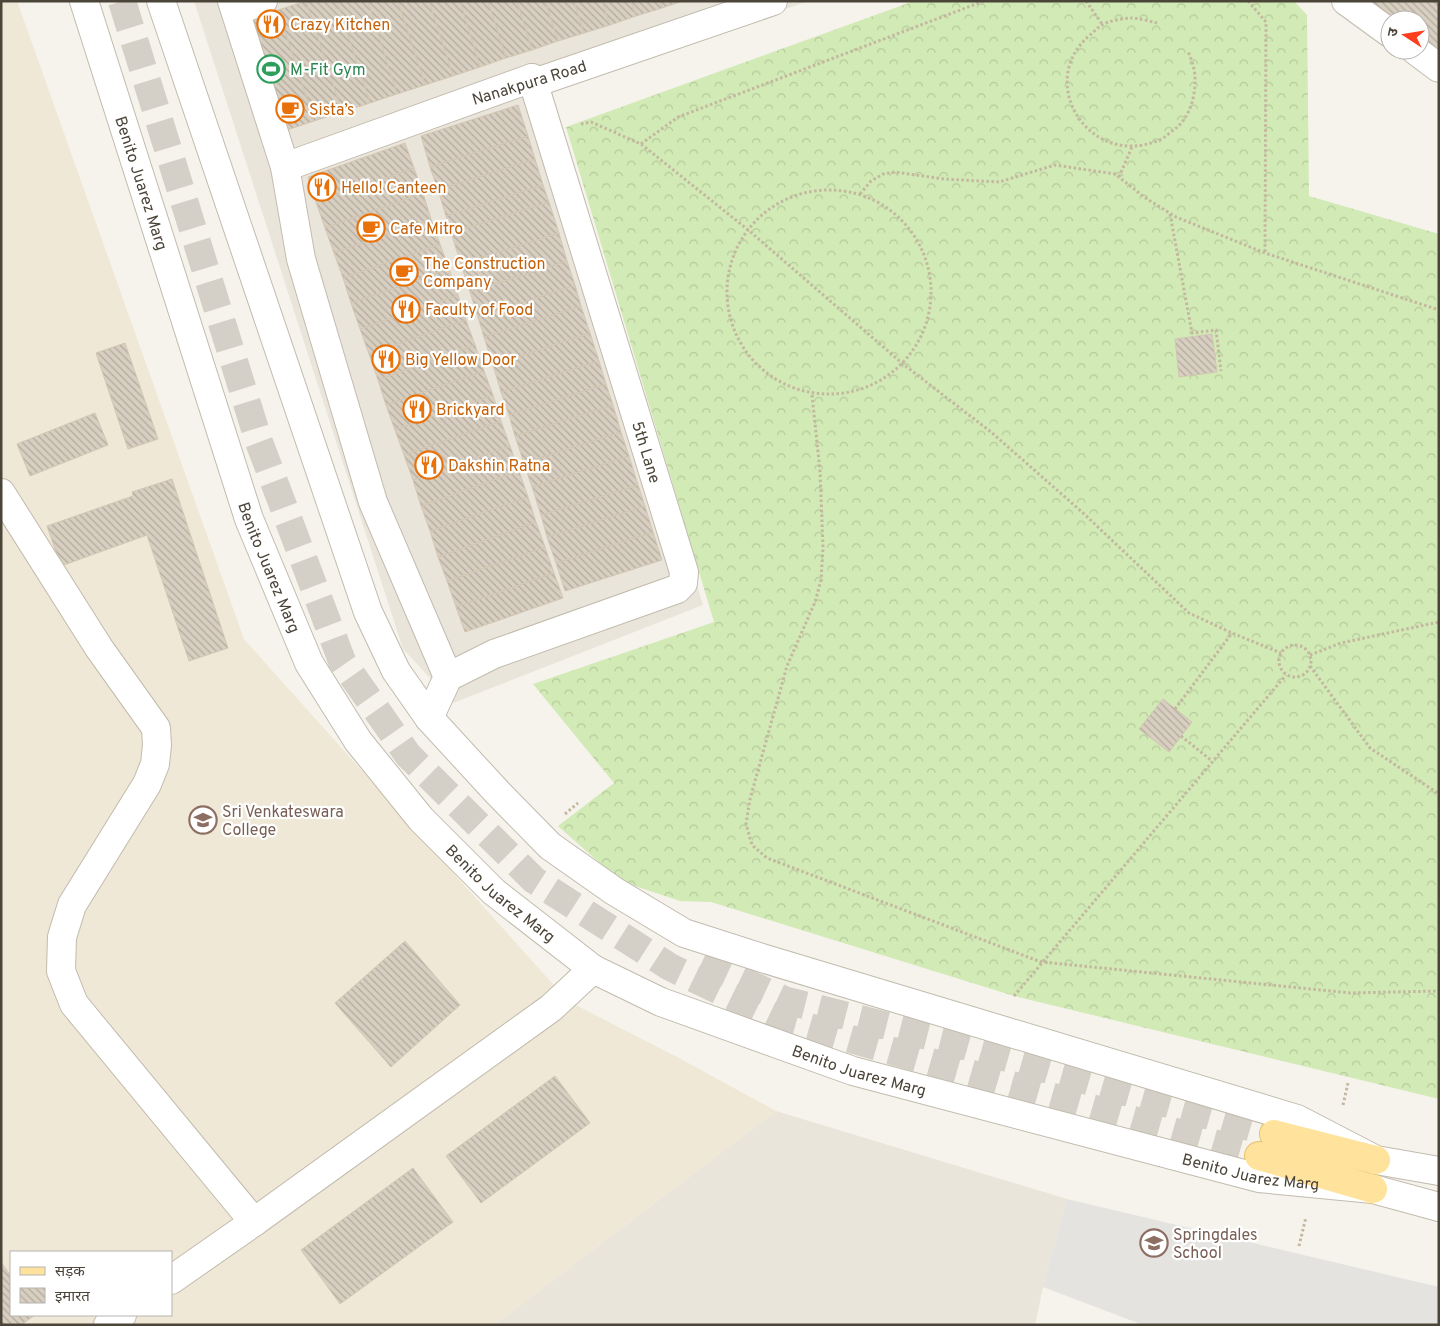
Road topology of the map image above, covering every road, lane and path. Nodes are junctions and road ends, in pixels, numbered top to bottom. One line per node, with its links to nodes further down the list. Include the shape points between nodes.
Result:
1 (84, 1): 44 (street, Benito Juarez Marg, via 249,519 310,663 358,741 421,819 494,892)
2 (161, 1): 39 (street, via 368,612 396,671)
3 (263, 1): 9 (street)
4 (984, 1): 18 (path, via 678,117)
5 (1086, 1): 11 (path)
6 (1248, 1): 25 (path, via 1266,22)
7 (1346, 1): 12 (street)
8 (764, 3): 16 (street, Nanakpura Road, via 537,82)
9 (234, 6): 20 (street)
10 (1157, 23): 11 (path, via 1131,18)
11 (1102, 24): 19 (path, via 1080,44 1068,70 1068,91 1075,113 1088,131 1107,143)
12 (1380, 25)
13 (1188, 51): 19 (path, via 1195,76 1193,100 1181,124 1159,141)
14 (1428, 60): 15 (street)
15 (1439, 68)
16 (532, 78): 20 (street, Nanakpura Road); 37 (street, 5th Lane, via 684,572 683,583 676,589 494,654)
17 (574, 125): 18 (path, via 590,122)
18 (641, 144): 24 (path)
19 (1132, 147): 21 (path)
20 (285, 166): 37 (street, via 301,258 373,502)
21 (1119, 177): 22 (path, via 1054,165 999,182 944,180 895,172 871,181); 23 (path)
22 (860, 194): 24 (path, via 850,190 811,190 774,204); 27 (path, via 884,204 919,241 932,284 926,327)
23 (1170, 214): 25 (path); 28 (path, via 1192,334 1216,330)
24 (747, 228): 27 (path); 29 (path, via 727,274 731,327 755,365 787,388)
25 (1265, 253): 26 (path)
26 (1439, 310)
27 (903, 364): 29 (path, via 877,384 845,395); 32 (path, via 991,432 1189,613)
28 (1221, 371)
29 (812, 395): 43 (path, via 820,471 821,580 815,602 787,666 750,799 746,824 752,845 767,858)
30 (1, 493): 53 (street, via 99,648 156,728 155,764 147,784 72,905 62,937 61,971 74,1004)
31 (1439, 622): 34 (path, via 1341,643)
32 (1232, 633): 33 (path); 38 (path)
33 (1281, 653): 34 (path, via 1294,644 1308,650); 36 (path, via 1280,667)
34 (1310, 655): 35 (path)
35 (1310, 666): 36 (path, via 1300,676); 42 (path, via 1370,748)
36 (1286, 674): 41 (path)
37 (448, 677): 39 (street)
38 (1176, 709)
39 (429, 718): 49 (street, via 550,846 614,891 684,933 1297,1119)
40 (1181, 736): 41 (path)
41 (1212, 761): 43 (path)
42 (1439, 794)
43 (1041, 962): 45 (path, via 1350,993); 46 (path)
44 (593, 969): 51 (street, Benito Juarez Marg, via 661,1002 853,1071 1258,1178); 53 (street, via 551,1008)
45 (1439, 991)
46 (1014, 996)
47 (1274, 1134): 49 (main road)
48 (1259, 1156): 51 (main road)
49 (1376, 1160): 50 (street)
50 (1439, 1171)
51 (1373, 1189): 52 (street, Benito Juarez Marg)
52 (1439, 1207)
53 (254, 1222): 54 (street)
54 (172, 1279)
55 (121, 1316): 56 (street)
56 (108, 1325)

